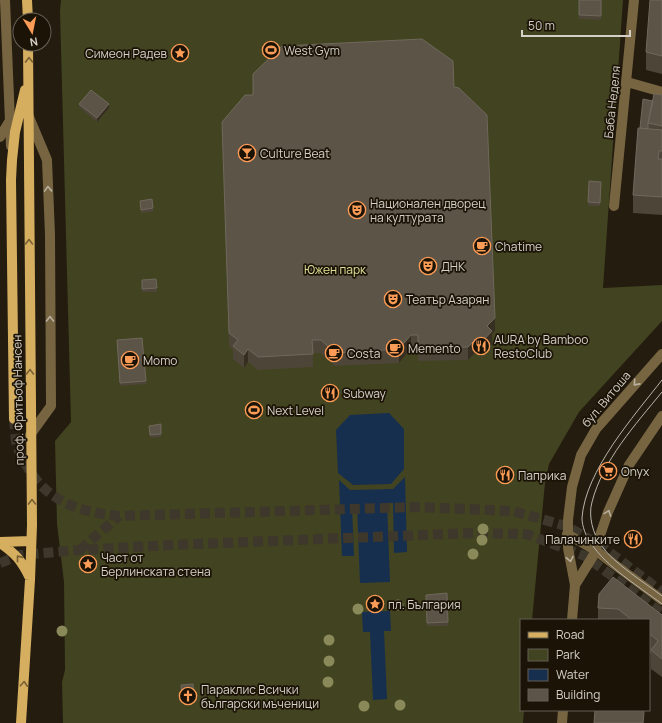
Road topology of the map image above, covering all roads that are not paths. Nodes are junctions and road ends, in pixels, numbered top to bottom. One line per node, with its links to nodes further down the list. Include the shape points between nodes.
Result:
1 (6, 0): 10 (street)
2 (27, 0): 4 (main road)
3 (634, 0): 7 (street, Баба Неделя)
4 (28, 12)
5 (28, 52): 6 (main road, проф. Фритьоф Нансен, one-way to 5)
6 (29, 76): 9 (main road, проф. Фритьоф Нансен); 12 (main road, проф. Фритьоф Нансен, via 15,132)
7 (627, 82): 8 (street); 13 (street, Баба Неделя)
8 (662, 92)
9 (29, 117): 17 (main road, проф. Фритьоф Нансен, one-way to 9); 17 (street, one-way to 9, via 51,406 51,398 47,160)
10 (9, 122): 11 (street); 12 (street)
11 (0, 137)
12 (12, 160): 16 (main road, проф. Фритьоф Нансен)
13 (614, 206)
14 (662, 354): 18 (street, бул. Витоша, one-way to 18, via 596,429 581,455 572,487)
15 (662, 416): 21 (street, бул. Витоша, one-way to 15, via 608,512 629,465)
16 (14, 419)
17 (30, 435): 19 (main road, проф. Фритьоф Нансен, one-way to 17)
18 (568, 534): 21 (street); 23 (street, бул. Витоша, one-way to 23)
19 (32, 541): 20 (main road); 22 (main road, проф. Фритьоф Нансен)
20 (0, 542): 22 (main road, one-way to 20, via 22,563)
21 (595, 550): 23 (street, бул. Витоша); 24 (street)
22 (30, 580): 27 (main road, проф. Фритьоф Нансен, one-way to 22)
23 (575, 585): 25 (street, бул. Витоша)
24 (662, 600)
25 (572, 619)
26 (563, 711): 28 (street)
27 (21, 723)
28 (562, 723)

